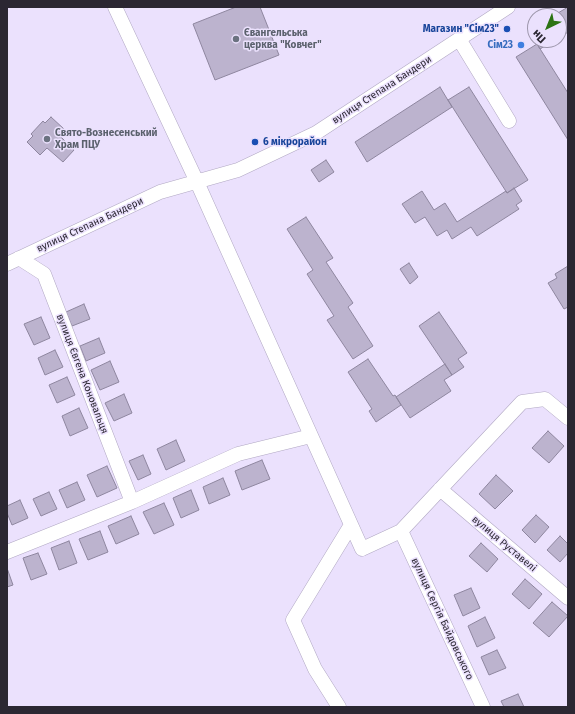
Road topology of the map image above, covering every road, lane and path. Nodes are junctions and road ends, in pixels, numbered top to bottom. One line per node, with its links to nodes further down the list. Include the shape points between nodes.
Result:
1 (115, 7): 5 (street)
2 (508, 7): 3 (street, вулиця Степана Бандери)
3 (459, 39): 4 (street); 5 (street, вулиця Степана Бандери, via 316,133 238,170)
4 (509, 121)
5 (197, 182): 6 (street, вулиця Степана Бандери, via 160,192); 8 (street)
6 (13, 261): 10 (street, вулиця Євгена Коновальця, via 44,274)
7 (568, 418): 9 (street, via 545,399 522,402)
8 (311, 436): 10 (street, via 238,454); 11 (street)
9 (440, 489): 12 (street); 14 (street, вулиця Руставелі)
10 (132, 502): 13 (street)
11 (351, 525): 12 (street, via 362,549); 15 (street, via 293,620 315,669)
12 (401, 531): 16 (street, вулиця Сергія Байдовського)
13 (7, 552)
14 (568, 598)
15 (339, 707)
16 (484, 707)

